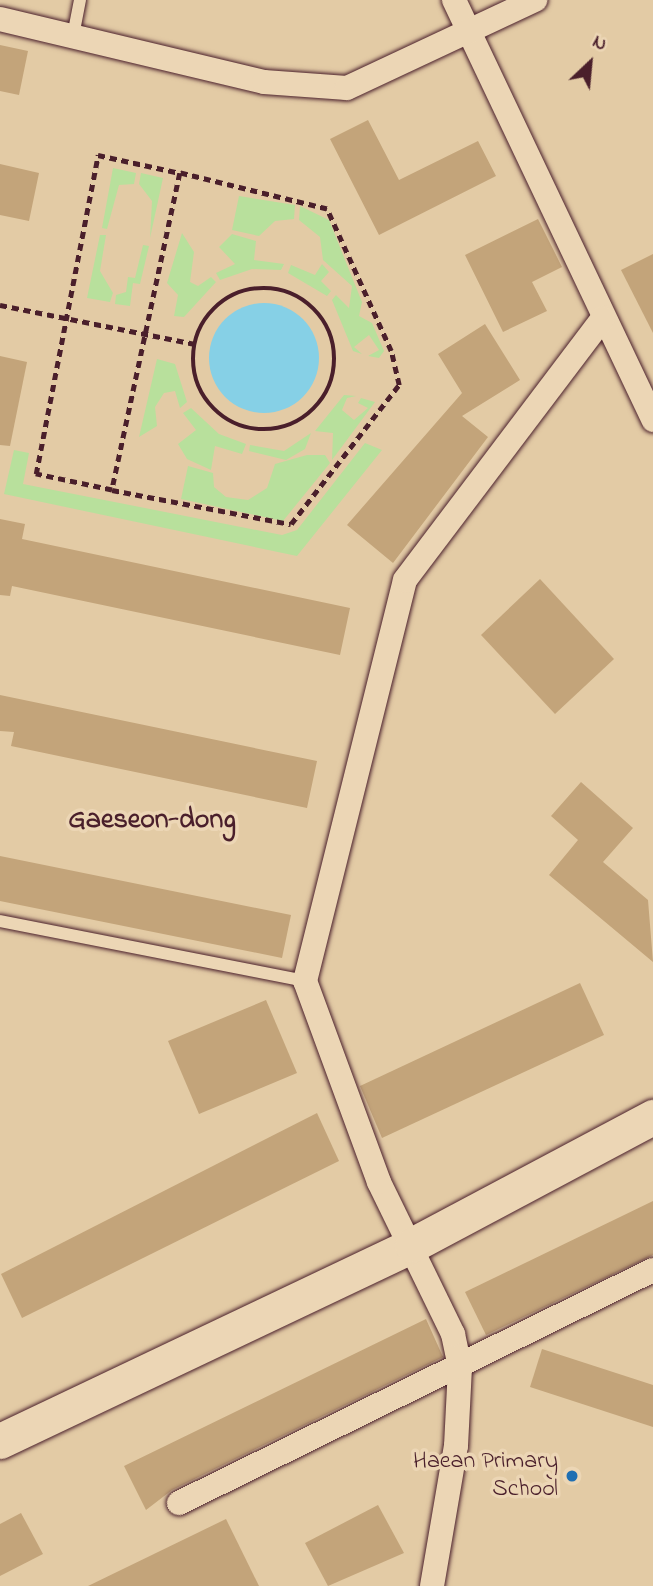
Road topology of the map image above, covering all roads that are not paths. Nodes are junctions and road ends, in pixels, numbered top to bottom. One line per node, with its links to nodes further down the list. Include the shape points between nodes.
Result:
1 (80, 0): 6 (lane)
2 (454, 0): 5 (street)
3 (535, 0): 5 (street)
4 (0, 19): 6 (street)
5 (471, 33): 6 (street, via 347,88 264,82); 7 (street)
6 (73, 36)
7 (603, 318): 8 (street); 10 (street, via 405,580)
8 (653, 420)
9 (0, 921): 10 (lane)
10 (305, 981): 12 (street, via 379,1182)
11 (653, 1116): 12 (main road)
12 (412, 1245): 14 (street); 15 (main road)
13 (653, 1270): 14 (street)
14 (460, 1367): 16 (street); 17 (street, via 456,1446)
15 (0, 1441)
16 (179, 1503)
17 (432, 1586)

